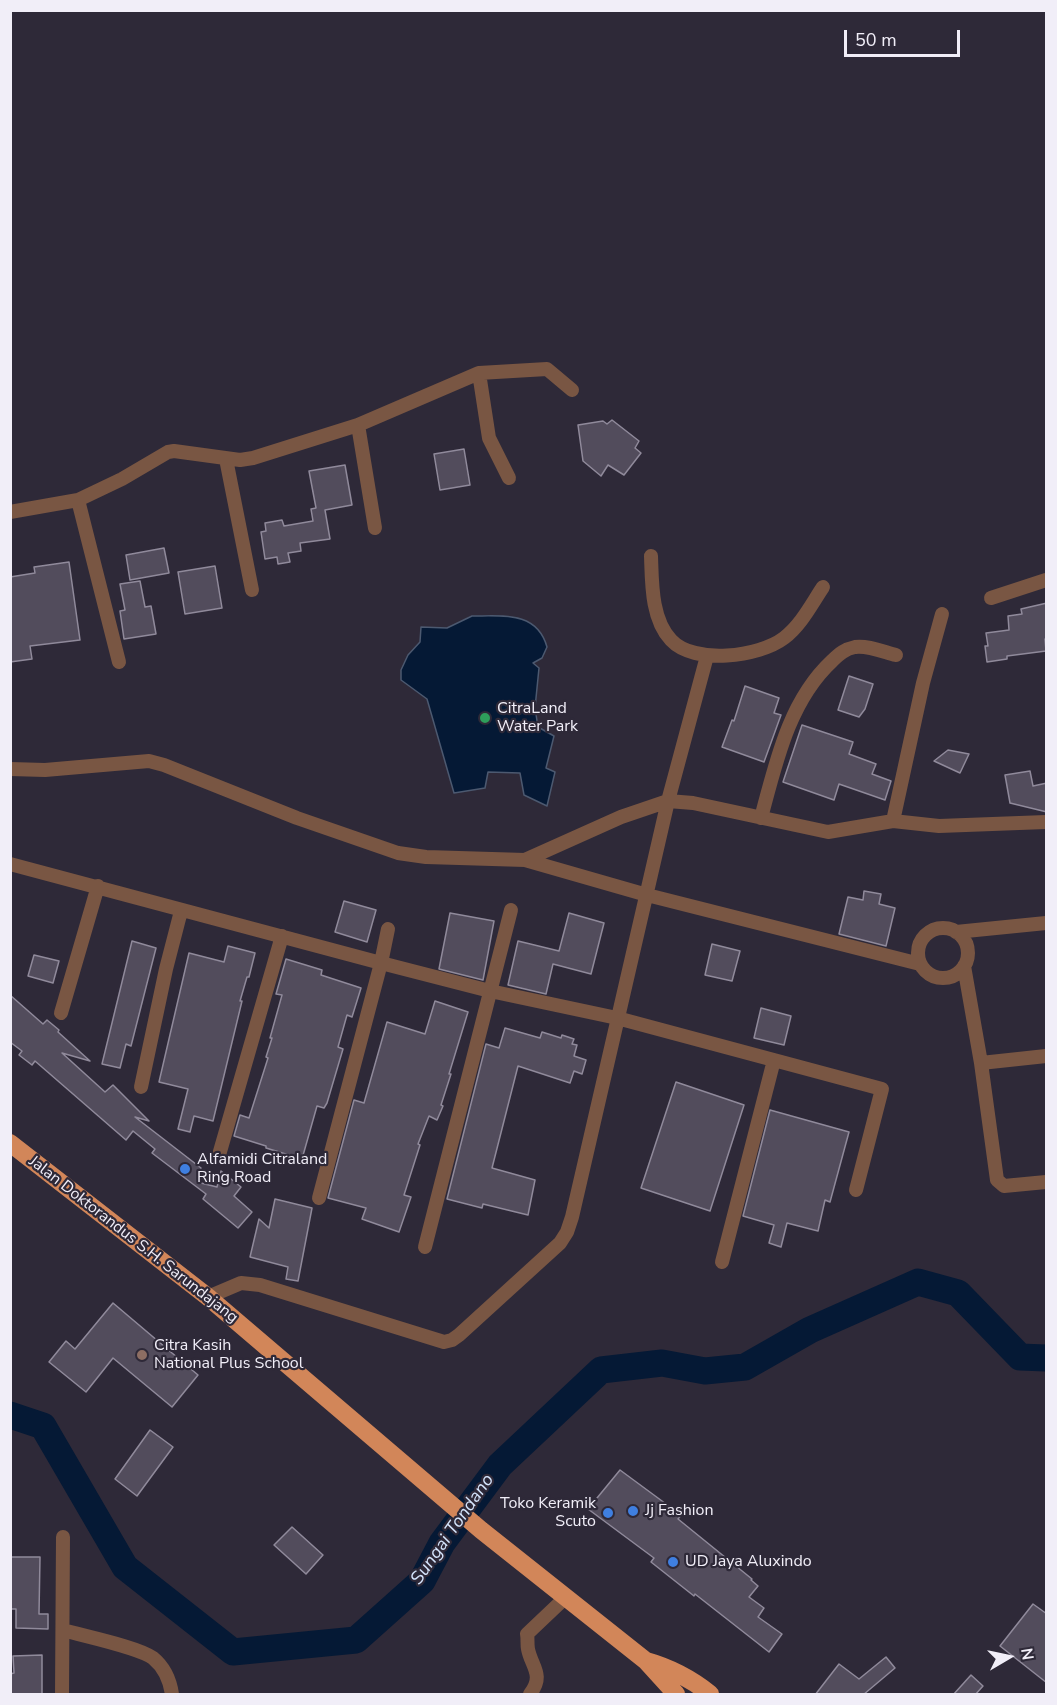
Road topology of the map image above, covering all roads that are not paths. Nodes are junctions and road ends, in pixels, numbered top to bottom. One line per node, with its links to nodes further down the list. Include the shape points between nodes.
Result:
1 (479, 373): 2 (street, via 541,368); 3 (street); 5 (street, via 489,438)
2 (573, 390)
3 (358, 425): 4 (street, via 253,458); 8 (street)
4 (226, 459): 6 (street, via 168,452); 12 (street)
5 (510, 478)
6 (78, 500): 7 (street); 17 (street)
7 (10, 512)
8 (375, 528)
9 (651, 556): 16 (street, via 653,597 660,621 671,640 688,651)
10 (1047, 580): 13 (street)
11 (823, 587): 16 (street, via 798,626 783,639 752,652)
12 (252, 590)
13 (991, 598)
14 (942, 614): 21 (street)
15 (896, 655): 20 (street, via 859,646 848,649 812,683 797,706)
16 (707, 656): 19 (street)
17 (119, 662)
18 (10, 769): 23 (street, via 45,770 148,761 398,853)
19 (668, 801): 20 (street); 23 (street, via 621,817); 26 (street)
20 (761, 818): 21 (street, via 828,832)
21 (893, 821): 22 (street, via 939,826)
22 (1047, 822)
23 (525, 860): 26 (street)
24 (10, 864): 25 (street)
25 (98, 886): 28 (street); 37 (street)
26 (647, 895): 34 (street); 38 (street)
27 (511, 910): 36 (street)
28 (182, 911): 32 (street); 42 (street)
29 (1047, 923): 31 (street)
30 (388, 929): 33 (street)
31 (956, 932): 34 (street, via 941,928 926,934 918,948); 35 (street, via 967,948)
32 (282, 936): 33 (street); 44 (street)
33 (381, 963): 36 (street); 47 (street)
34 (920, 964): 35 (street, via 941,978 950,977)
35 (964, 966): 41 (street)
36 (490, 991): 38 (street); 48 (street)
37 (61, 1013)
38 (617, 1018): 40 (street); 50 (street, via 567,1232 560,1243 452,1340 444,1341 250,1283)
39 (1047, 1056): 41 (street)
40 (774, 1060): 46 (street, via 882,1089); 49 (street)
41 (981, 1063): 45 (street, via 997,1180 1004,1186)
42 (141, 1087)
43 (10, 1143): 50 (highway, Jalan Doktorandus S.H. Sarundajang)
44 (219, 1155)
45 (1047, 1182)
46 (856, 1190)
47 (319, 1198)
48 (425, 1247)
49 (722, 1262)
50 (208, 1297): 52 (highway, Jalan Doktorandus S.H. Sarundajang, via 446,1501)
51 (63, 1537): 53 (street)
52 (566, 1597): 54 (highway); 57 (street, via 527,1634 528,1651 537,1673)
53 (63, 1630): 55 (street); 56 (street, via 152,1657 164,1670)
54 (646, 1661): 58 (highway); 59 (highway, via 690,1678)
55 (62, 1695)
56 (172, 1695)
57 (530, 1695)
58 (676, 1695)
59 (710, 1695)

